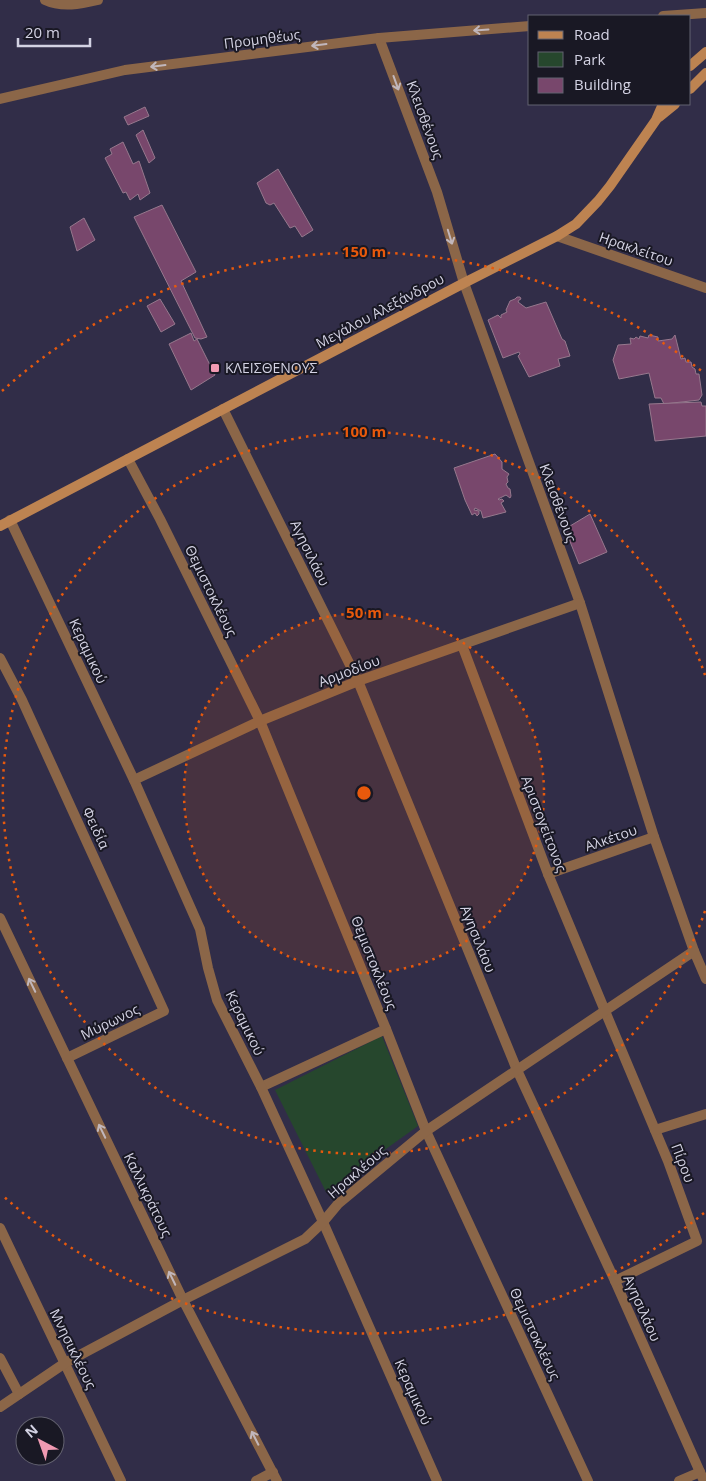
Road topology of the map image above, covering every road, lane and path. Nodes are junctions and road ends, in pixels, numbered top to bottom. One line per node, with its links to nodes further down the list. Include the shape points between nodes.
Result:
1 (45, 0): 2 (street, via 79,4)
2 (98, 0)
3 (706, 13): 4 (street)
4 (677, 15)
5 (528, 26): 6 (street, Προμηθέως, one-way to 6)
6 (380, 38): 11 (street, Προμηθέως, one-way to 11, via 125,70); 16 (street, Κλεισθένους, one-way to 16, via 437,192)
7 (706, 52): 8 (main road)
8 (691, 65)
9 (706, 73): 10 (main road)
10 (691, 88)
11 (0, 98)
12 (663, 105): 14 (main road, Μεγάλου Αλεξάνδρου)
13 (674, 105): 14 (main road, Μεγάλου Αλεξάνδρου)
14 (656, 120): 15 (main road, Μεγάλου Αλεξάνδρου, via 598,202 576,224)
15 (557, 236): 16 (main road, Μεγάλου Αλεξάνδρου); 17 (street, Ηρακλείτου)
16 (464, 283): 18 (main road, Μεγάλου Αλεξάνδρου); 22 (street, Κλεισθένους)
17 (706, 288)
18 (223, 409): 19 (main road, Μεγάλου Αλεξάνδρου); 25 (street, Αγησιλάου)
19 (128, 459): 20 (main road, Μεγάλου Αλεξάνδρου); 26 (street, Θεμιστοκλέους)
20 (10, 520): 21 (main road, Μεγάλου Αλεξάνδρου); 27 (street, Κεραμικού)
21 (0, 526)
22 (580, 603): 23 (street, Αρμοδίου); 28 (street, Κλεισθένους)
23 (462, 645): 25 (street, Αρμοδίου); 29 (street, Αριστογείτονος)
24 (0, 658): 33 (street, Φειδία)
25 (358, 681): 26 (street, Αρμοδίου); 37 (street, Αγησιλάου)
26 (260, 721): 27 (street, Αρμοδίου); 35 (street, Θεμιστοκλέους)
27 (134, 780): 38 (street, Κεραμικού, via 200,929 217,1000)
28 (654, 837): 29 (street, Αλκέτου); 31 (street, Κλεισθένους)
29 (548, 874): 34 (street, Αριστογείτονος)
30 (0, 918): 36 (street, Καλλικράτους, one-way to 30)
31 (694, 952): 32 (street, Κλεισθένους); 34 (street, Ηρακλέους)
32 (706, 979)
33 (164, 1011): 36 (street, Μύρωνος)
34 (605, 1011): 37 (street, Ηρακλέους); 40 (street, Πίρου)
35 (386, 1029): 38 (street); 41 (street, Θεμιστοκλέους)
36 (67, 1058): 45 (street, Καλλικράτους, one-way to 36)
37 (517, 1070): 41 (street, Ηρακλέους); 44 (street, Αγησιλάου)
38 (261, 1087): 42 (street, Κεραμικού)
39 (706, 1114): 40 (street)
40 (655, 1130): 44 (street, Πίρου, via 697,1241)
41 (426, 1131): 42 (street, Ηρακλέους, via 338,1204); 55 (street, Θεμιστοκλέους)
42 (323, 1222): 45 (street, Ηρακλέους, via 306,1239); 54 (street, Κεραμικού)
43 (0, 1228): 47 (street, Μνησικλέους)
44 (615, 1281): 51 (street, Αγησιλάου)
45 (183, 1300): 47 (street, Ηρακλέους); 50 (street, Καλλικράτους, one-way to 45)
46 (0, 1358): 48 (street)
47 (65, 1363): 48 (street, Ηρακλέους); 52 (street, Μνησικλέους)
48 (19, 1394): 49 (street, Ηρακλέους)
49 (0, 1407)
50 (275, 1476): 53 (street)
51 (702, 1477): 56 (street)
52 (121, 1481)
53 (256, 1481)
54 (437, 1481)
55 (588, 1481)
56 (679, 1481)

